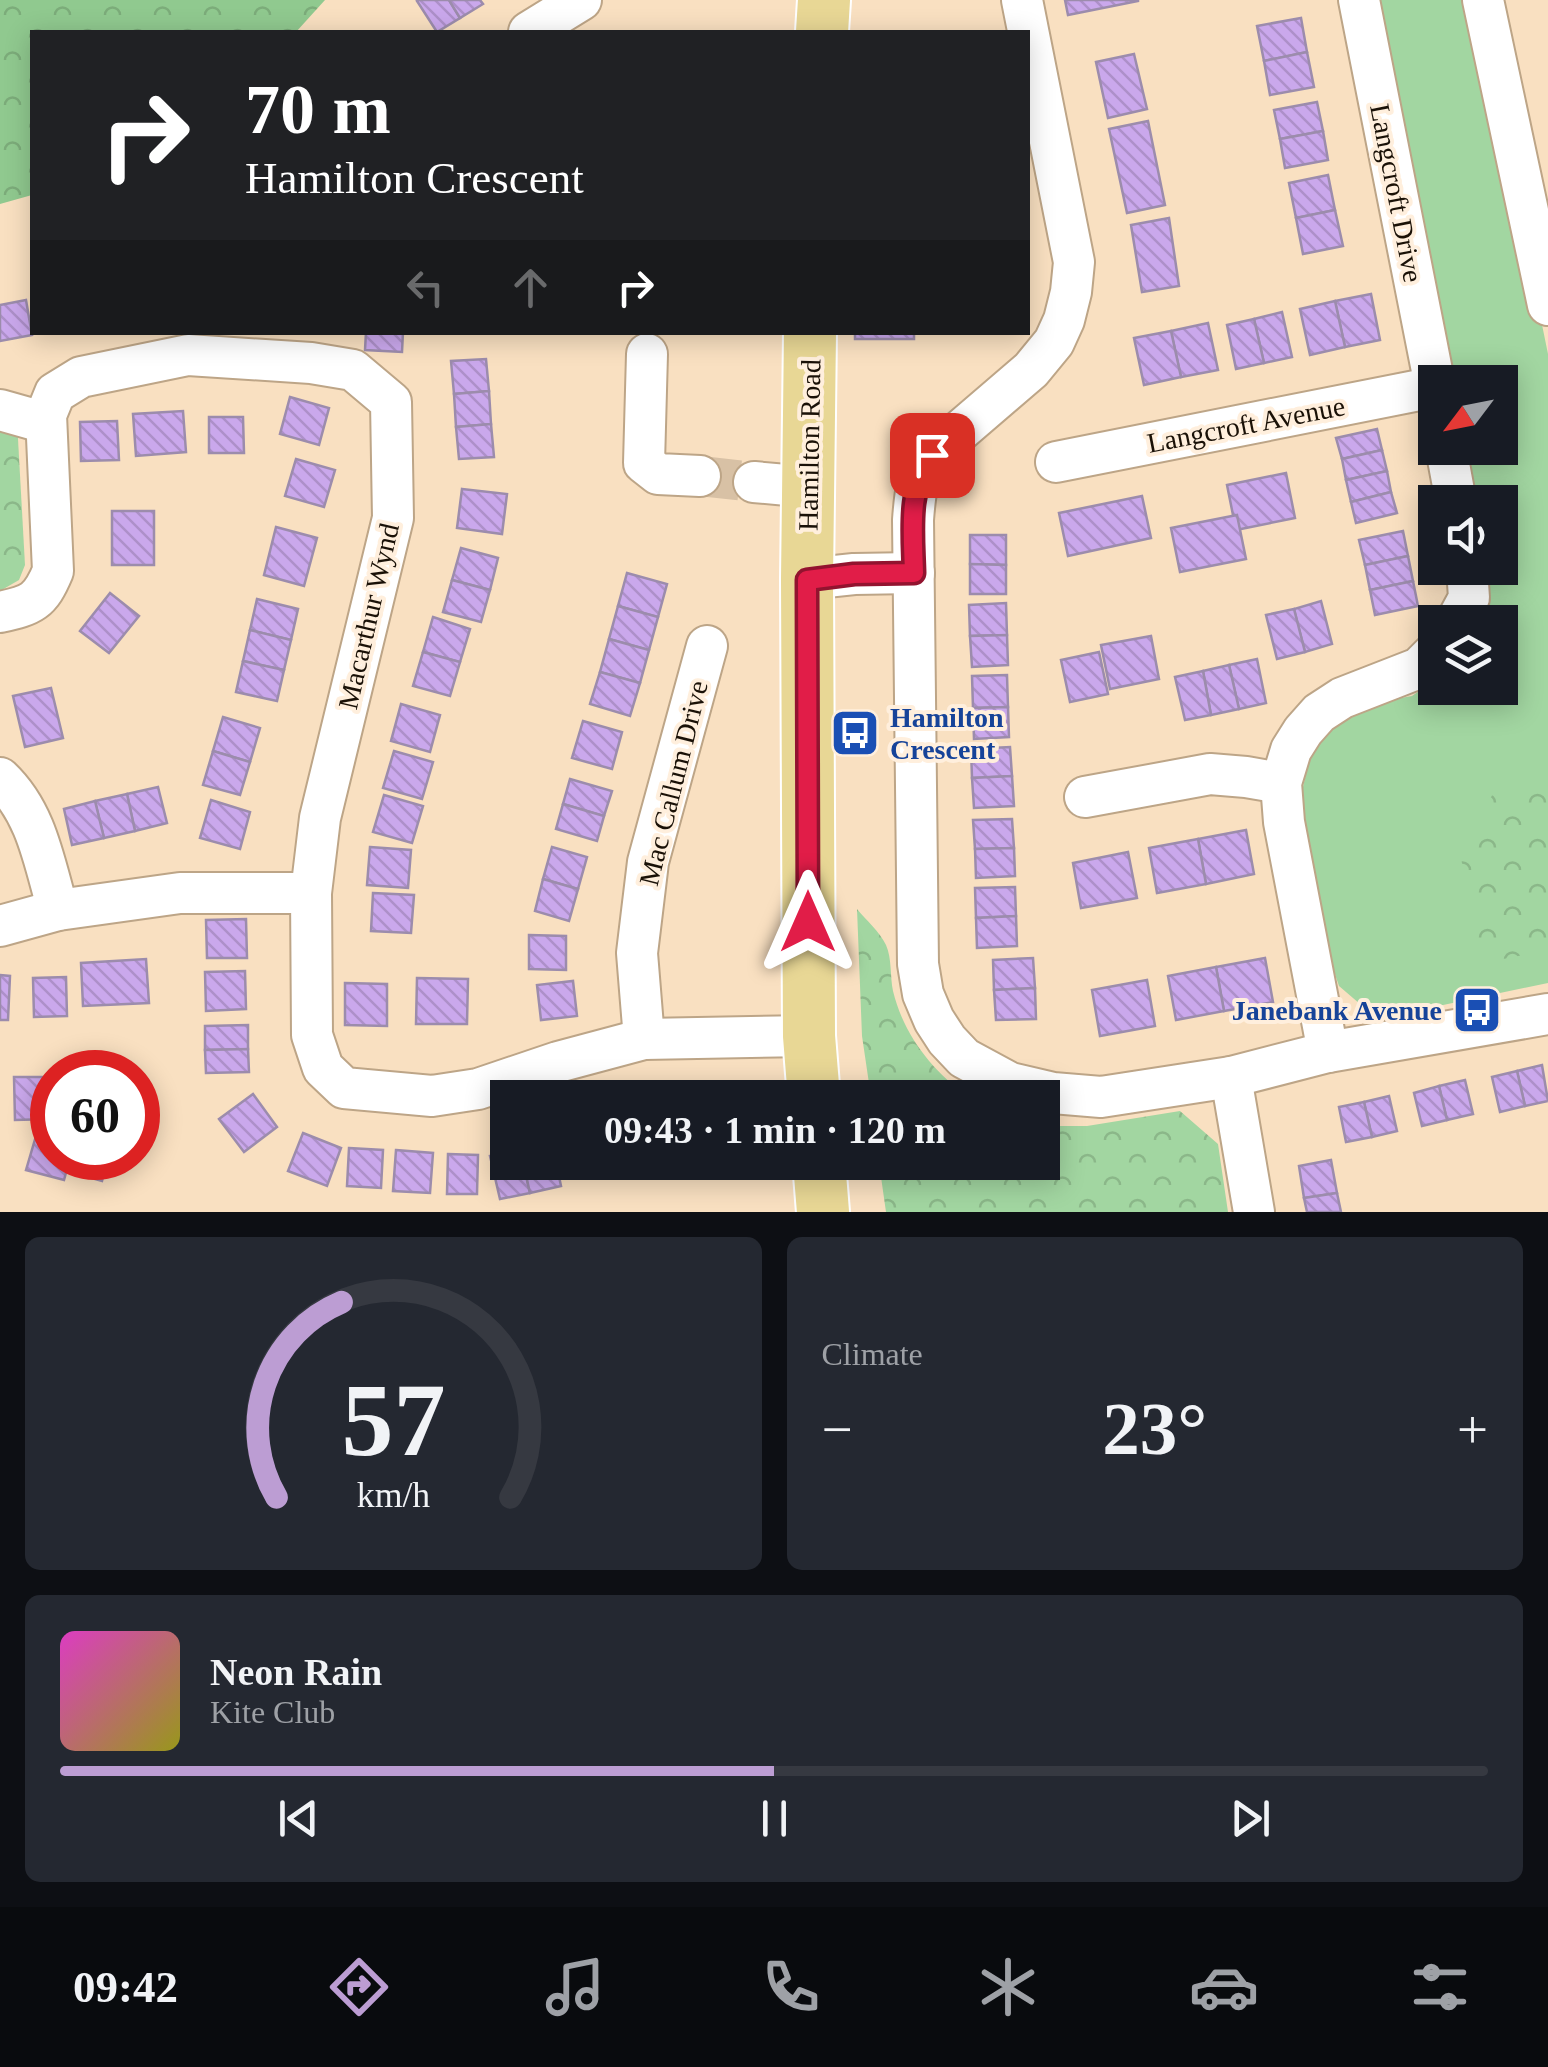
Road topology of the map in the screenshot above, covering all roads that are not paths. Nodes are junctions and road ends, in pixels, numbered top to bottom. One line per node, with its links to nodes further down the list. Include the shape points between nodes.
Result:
1 (581, 0): 6 (street)
2 (824, 0): 7 (main road)
3 (1022, 0): 8 (street)
4 (1359, 0): 14 (street, Langcroft Drive)
5 (1483, 0): 10 (street)
6 (532, 30)
7 (822, 30)
8 (1028, 30)
9 (1030, 40): 22 (street, via 1074,262 1072,292 1054,342 1031,370 921,470)
10 (1548, 305)
11 (810, 335): 21 (main road, Hamilton Road)
12 (314, 348): 17 (street, Macarthur Wynd, via 188,356 81,377 55,394); 30 (street, Macarthur Wynd, via 391,402 393,518 320,818)
13 (646, 354): 19 (street, via 644,462 658,474)
14 (1431, 365)
15 (1418, 389): 18 (street, Langcroft Avenue)
16 (0, 410): 17 (street)
17 (46, 422): 24 (street, via 53,571 43,594)
18 (1056, 462)
19 (700, 476)
20 (754, 482): 21 (street)
21 (808, 486): 23 (main road, Hamilton Road)
22 (914, 573): 23 (street); 37 (street, via 918,964 934,1020 964,1058 1010,1082 1053,1093 1101,1097)
23 (807, 580): 34 (main road, Hamilton Road)
24 (0, 612)
25 (707, 646): 35 (street, Mac Callum Drive, via 648,862 637,952)
26 (1418, 668): 28 (street, via 1319,714 1291,750)
27 (0, 778): 31 (street, via 32,820)
28 (1281, 783): 29 (street, via 1210,774); 36 (street)
29 (1085, 797)
30 (311, 894): 31 (street, via 180,893); 35 (street, Macarthur Wynd, via 312,1034 323,1068 344,1088 432,1096 478,1089)
31 (58, 910): 32 (street)
32 (0, 926)
33 (1548, 1014): 36 (street)
34 (809, 1036): 35 (street, Macarthur Wynd); 38 (main road, Hamilton Road)
35 (644, 1039)
36 (1328, 1052): 37 (street)
37 (1231, 1078): 41 (street)
38 (813, 1080)
39 (820, 1180): 40 (main road)
40 (823, 1212)
41 (1254, 1212)

